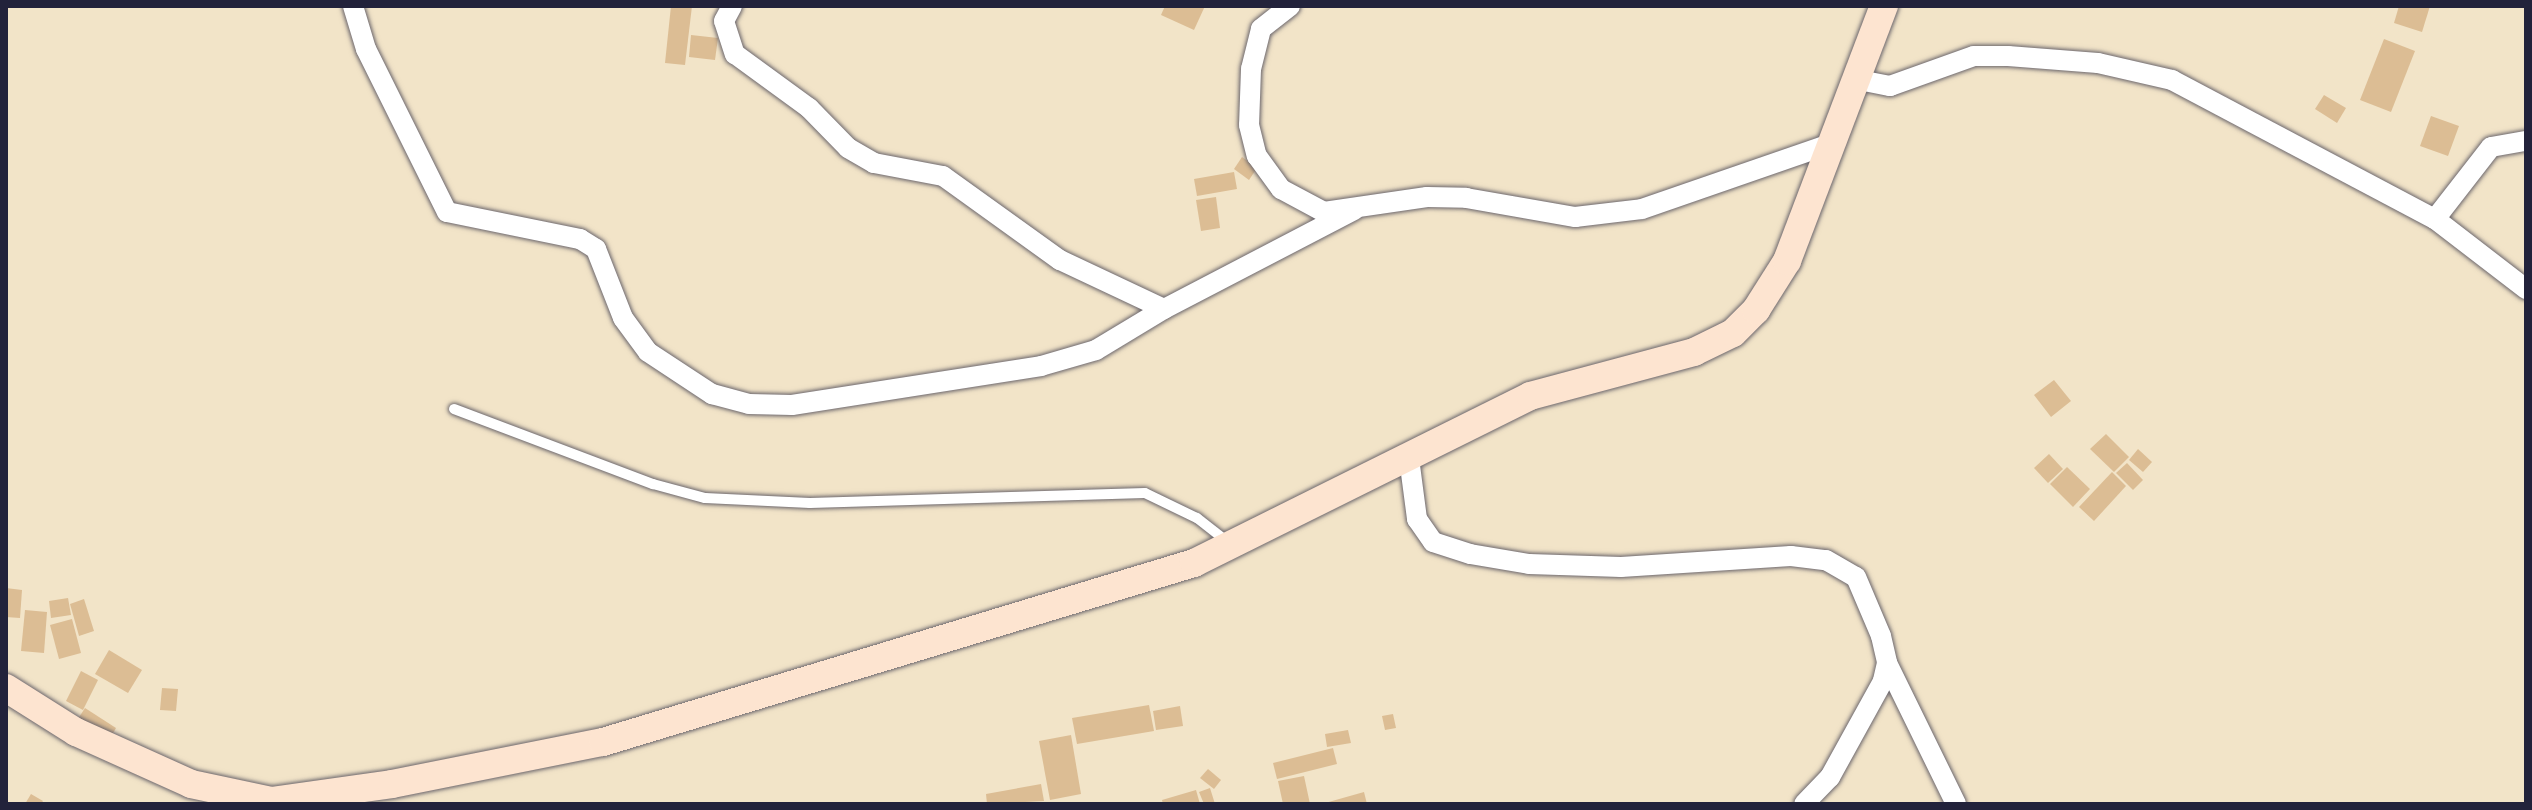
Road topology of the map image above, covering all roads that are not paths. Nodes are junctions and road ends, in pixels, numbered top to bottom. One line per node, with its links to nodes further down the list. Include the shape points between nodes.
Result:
1 (353, 6): 11 (street, via 366,49 447,212 580,239 596,249 623,318 648,352 712,394 749,404 792,405 1026,368 1096,350)
2 (732, 6): 11 (street, via 724,21 735,54 809,108 848,148 874,163 943,176 1060,260)
3 (1290, 6): 8 (street, via 1261,29 1251,69 1249,125 1257,156 1281,189 1324,212)
4 (1884, 6): 5 (main road)
5 (1854, 79): 7 (main road); 9 (street, via 1890,86 1974,56 2008,56 2098,63 2172,80)
6 (2526, 141): 9 (street, via 2491,147)
7 (1827, 145): 8 (street, via 1642,209 1575,217 1466,198 1427,197); 13 (main road, via 1787,261 1756,310 1733,333 1694,352 1530,396)
8 (1354, 210): 11 (street)
9 (2435, 219): 10 (street)
10 (2526, 289)
11 (1164, 309)
12 (454, 409): 14 (lane, via 653,484 705,498 810,503 1145,493 1197,518)
13 (1409, 458): 14 (main road); 15 (street, via 1417,519 1433,542 1470,554 1529,564 1621,567 1791,556 1826,560 1856,577 1872,603)
14 (1230, 544): 17 (main road, via 1194,563 603,742)
15 (1887, 663): 18 (street, via 1883,681 1830,777); 19 (street)
16 (6, 688): 17 (main road, via 76,732 191,784)
17 (278, 802)
18 (1804, 804)
19 (1956, 804)

